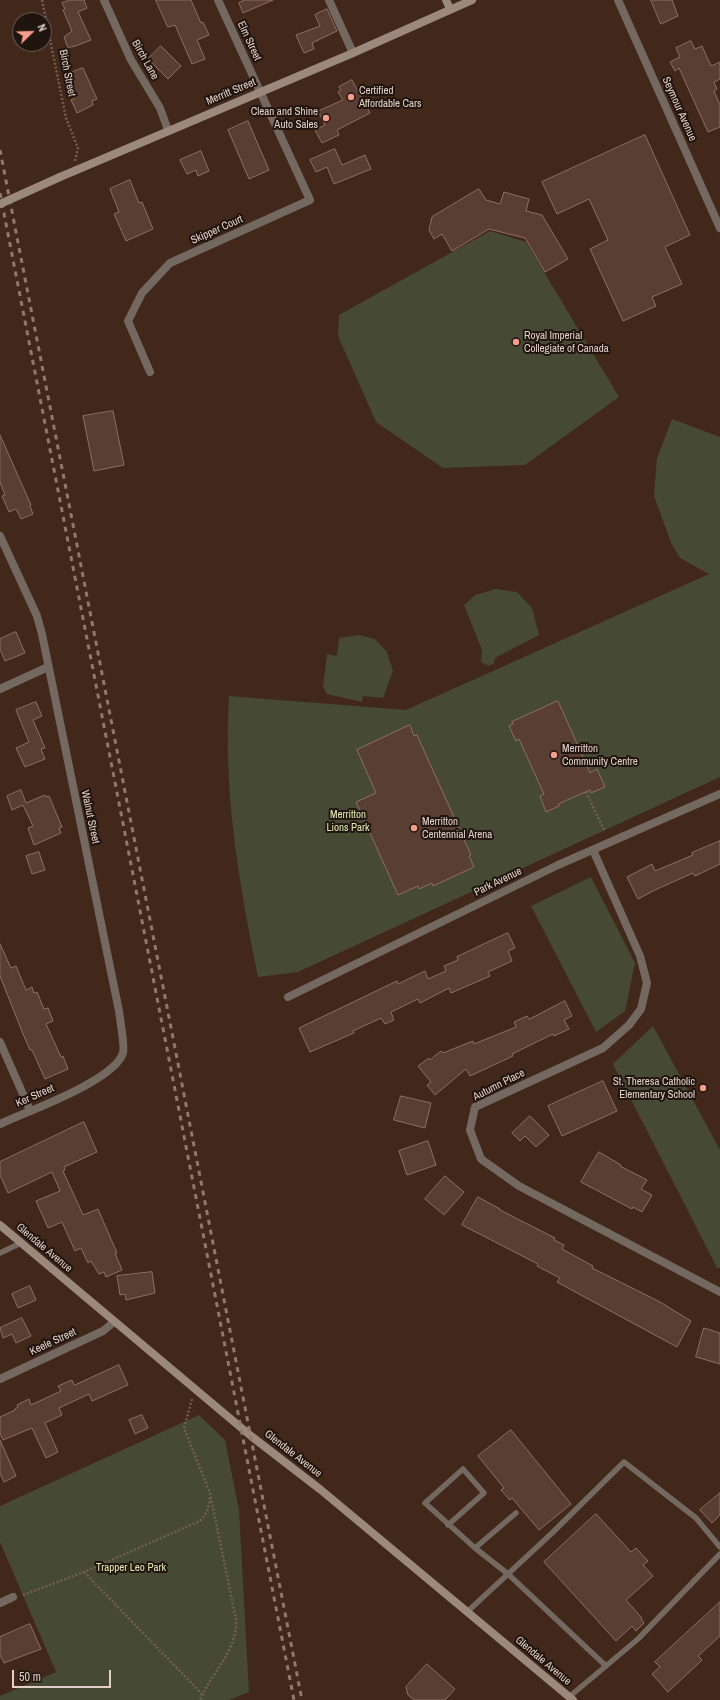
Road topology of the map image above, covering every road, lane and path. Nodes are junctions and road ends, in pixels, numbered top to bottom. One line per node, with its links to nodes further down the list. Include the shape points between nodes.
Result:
1 (42, 0): 12 (path, Birch Street, via 66,118)
2 (104, 0): 11 (street, Birch Lane, via 131,60 160,108)
3 (218, 0): 10 (street, Elm Street)
4 (329, 0): 9 (street)
5 (446, 0): 8 (main road)
6 (472, 0): 8 (main road, Merritt Street)
7 (618, 0): 15 (street, Seymour Avenue)
8 (450, 9): 9 (main road, Merritt Street)
9 (353, 53): 10 (main road, Merritt Street)
10 (260, 91): 11 (main road, Merritt Street); 13 (street, Elm Street)
11 (168, 130): 14 (main road, Merritt Street, bridge)
12 (78, 148)
13 (310, 200): 16 (street, Skipper Court, via 170,263 142,293 128,321)
14 (0, 204)
15 (720, 228)
16 (150, 372)
17 (0, 536): 18 (street, Walnut Street, via 37,616)
18 (48, 667): 19 (street); 26 (street, Walnut Street, via 119,1010 123,1053 114,1067)
19 (0, 689)
20 (586, 792): 22 (path)
21 (720, 794): 23 (street, Park Avenue)
22 (605, 832)
23 (593, 850): 24 (street, Park Avenue); 32 (street, Autumn Place, via 640,956 647,983 641,1009 629,1025 603,1048 475,1106 470,1130 481,1159 519,1186)
24 (288, 997)
25 (0, 1042): 27 (street)
26 (79, 1089): 27 (street, Ker Street)
27 (30, 1110): 28 (street, Ker Street)
28 (0, 1124)
29 (0, 1225): 30 (main road, Glendale Avenue)
30 (21, 1243): 31 (lane); 33 (main road, Glendale Avenue)
31 (0, 1252)
32 (720, 1292)
33 (114, 1322): 34 (street, Keele Street, via 103,1331); 35 (main road, Glendale Avenue)
34 (0, 1379)
35 (195, 1389): 36 (path, via 184,1428); 46 (main road, Glendale Avenue)
36 (210, 1493): 42 (path, via 209,1507 200,1521); 48 (path, via 236,1630 226,1658)
37 (516, 1512): 40 (lane)
38 (448, 1525): 38 (lane, via 425,1503 463,1469 484,1493); 40 (lane)
39 (720, 1547): 43 (lane, via 696,1518 624,1462)
40 (475, 1548): 43 (lane)
41 (720, 1554): 47 (lane, via 638,1639)
42 (84, 1572): 44 (path, via 29,1594); 48 (path)
43 (508, 1574): 46 (lane); 47 (lane)
44 (13, 1597): 45 (street)
45 (0, 1603)
46 (467, 1612): 49 (main road, Glendale Avenue)
47 (606, 1666): 49 (lane)
48 (202, 1694): 50 (path)
49 (571, 1698)
50 (200, 1700)

